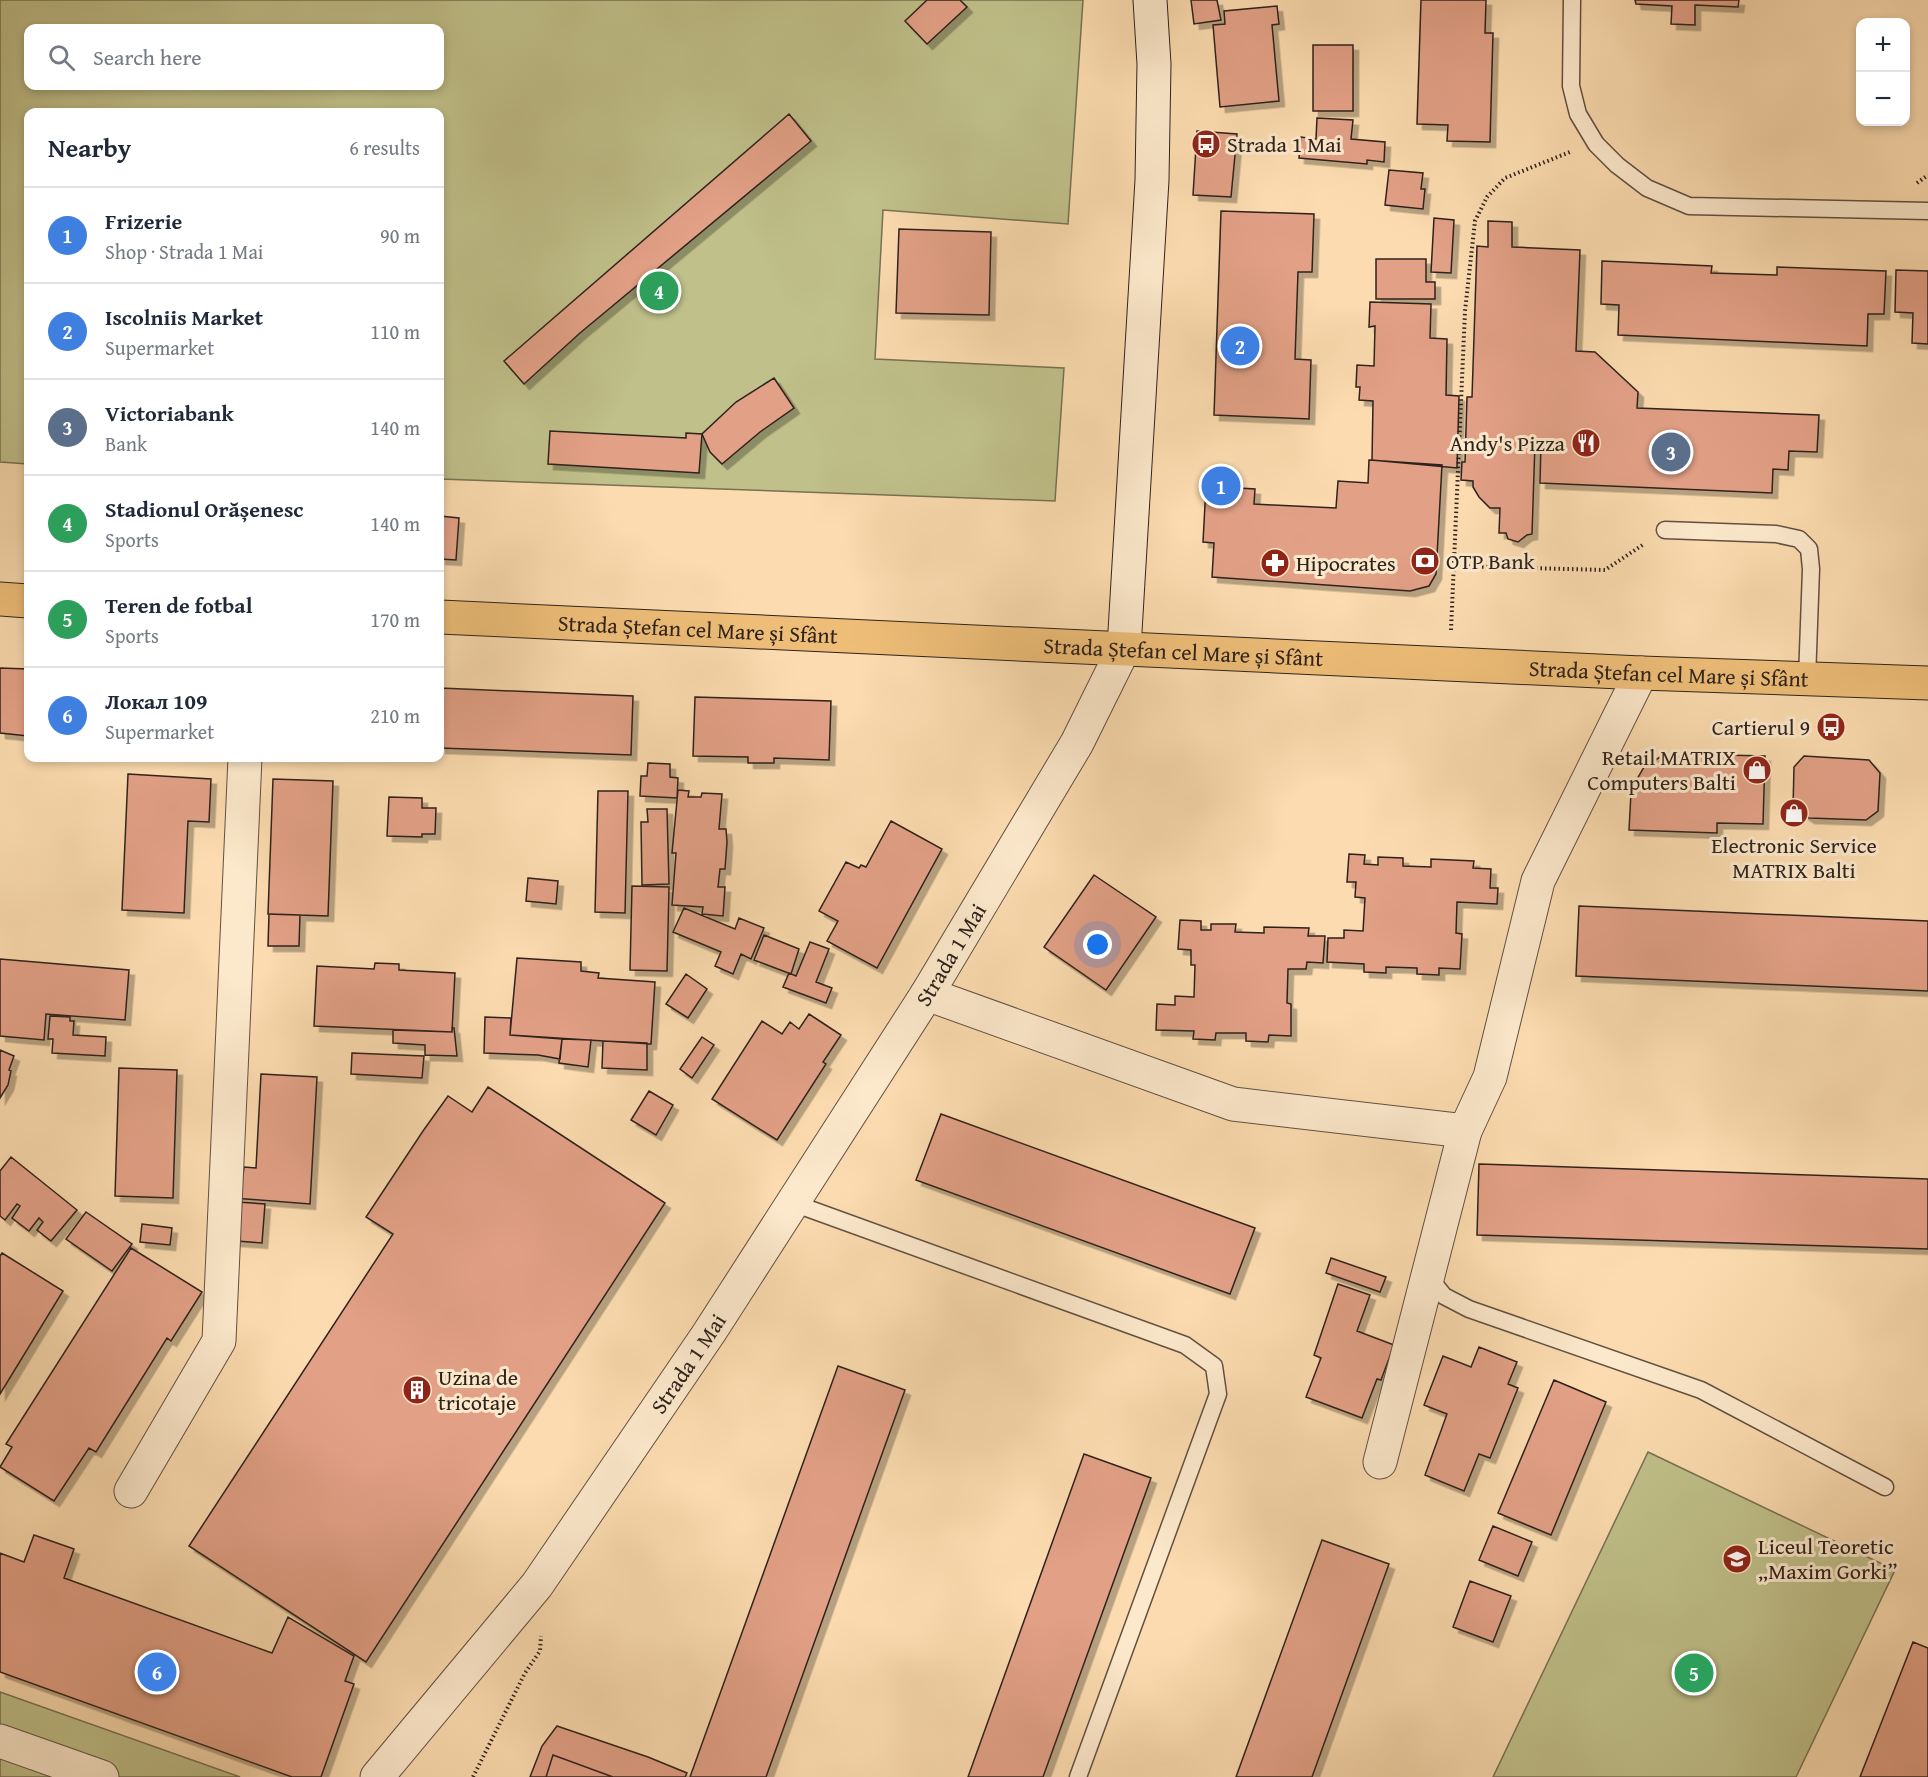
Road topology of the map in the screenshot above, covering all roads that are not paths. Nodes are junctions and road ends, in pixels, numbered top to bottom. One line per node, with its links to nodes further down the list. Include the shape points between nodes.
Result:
1 (1150, 0): 8 (street, Strada 1 Mai, via 1154,64 1152,180)
2 (1572, 0): 3 (lane, via 1571,86 1578,114 1596,144 1647,188 1689,206)
3 (1928, 211)
4 (1665, 530): 10 (lane, via 1776,534 1799,539 1809,549)
5 (0, 599): 6 (main road)
6 (24, 600)
7 (444, 617): 8 (main road, Strada Ștefan cel Mare și Sfânt)
8 (1124, 648): 9 (main road, Strada Ștefan cel Mare și Sfânt); 13 (street, Strada 1 Mai, via 1077,742)
9 (1641, 673): 10 (main road, Strada Ștefan cel Mare și Sfânt); 14 (street, via 1538,881 1490,1077)
10 (1807, 679): 11 (main road, Strada Ștefan cel Mare și Sfânt)
11 (1928, 683)
12 (245, 762): 19 (street, via 219,1341)
13 (927, 994): 14 (street, via 1233,1104); 15 (street, Strada 1 Mai)
14 (1465, 1131): 16 (street)
15 (793, 1203): 22 (street, Strada 1 Mai, via 537,1586); 23 (lane, via 1185,1345 1214,1366 1218,1394)
16 (1428, 1276): 17 (street); 18 (lane, via 1444,1296 1469,1309 1701,1390)
17 (1380, 1462)
18 (1885, 1487)
19 (131, 1491)
20 (0, 1741): 21 (street)
21 (102, 1777)
22 (378, 1777)
23 (1078, 1777)

